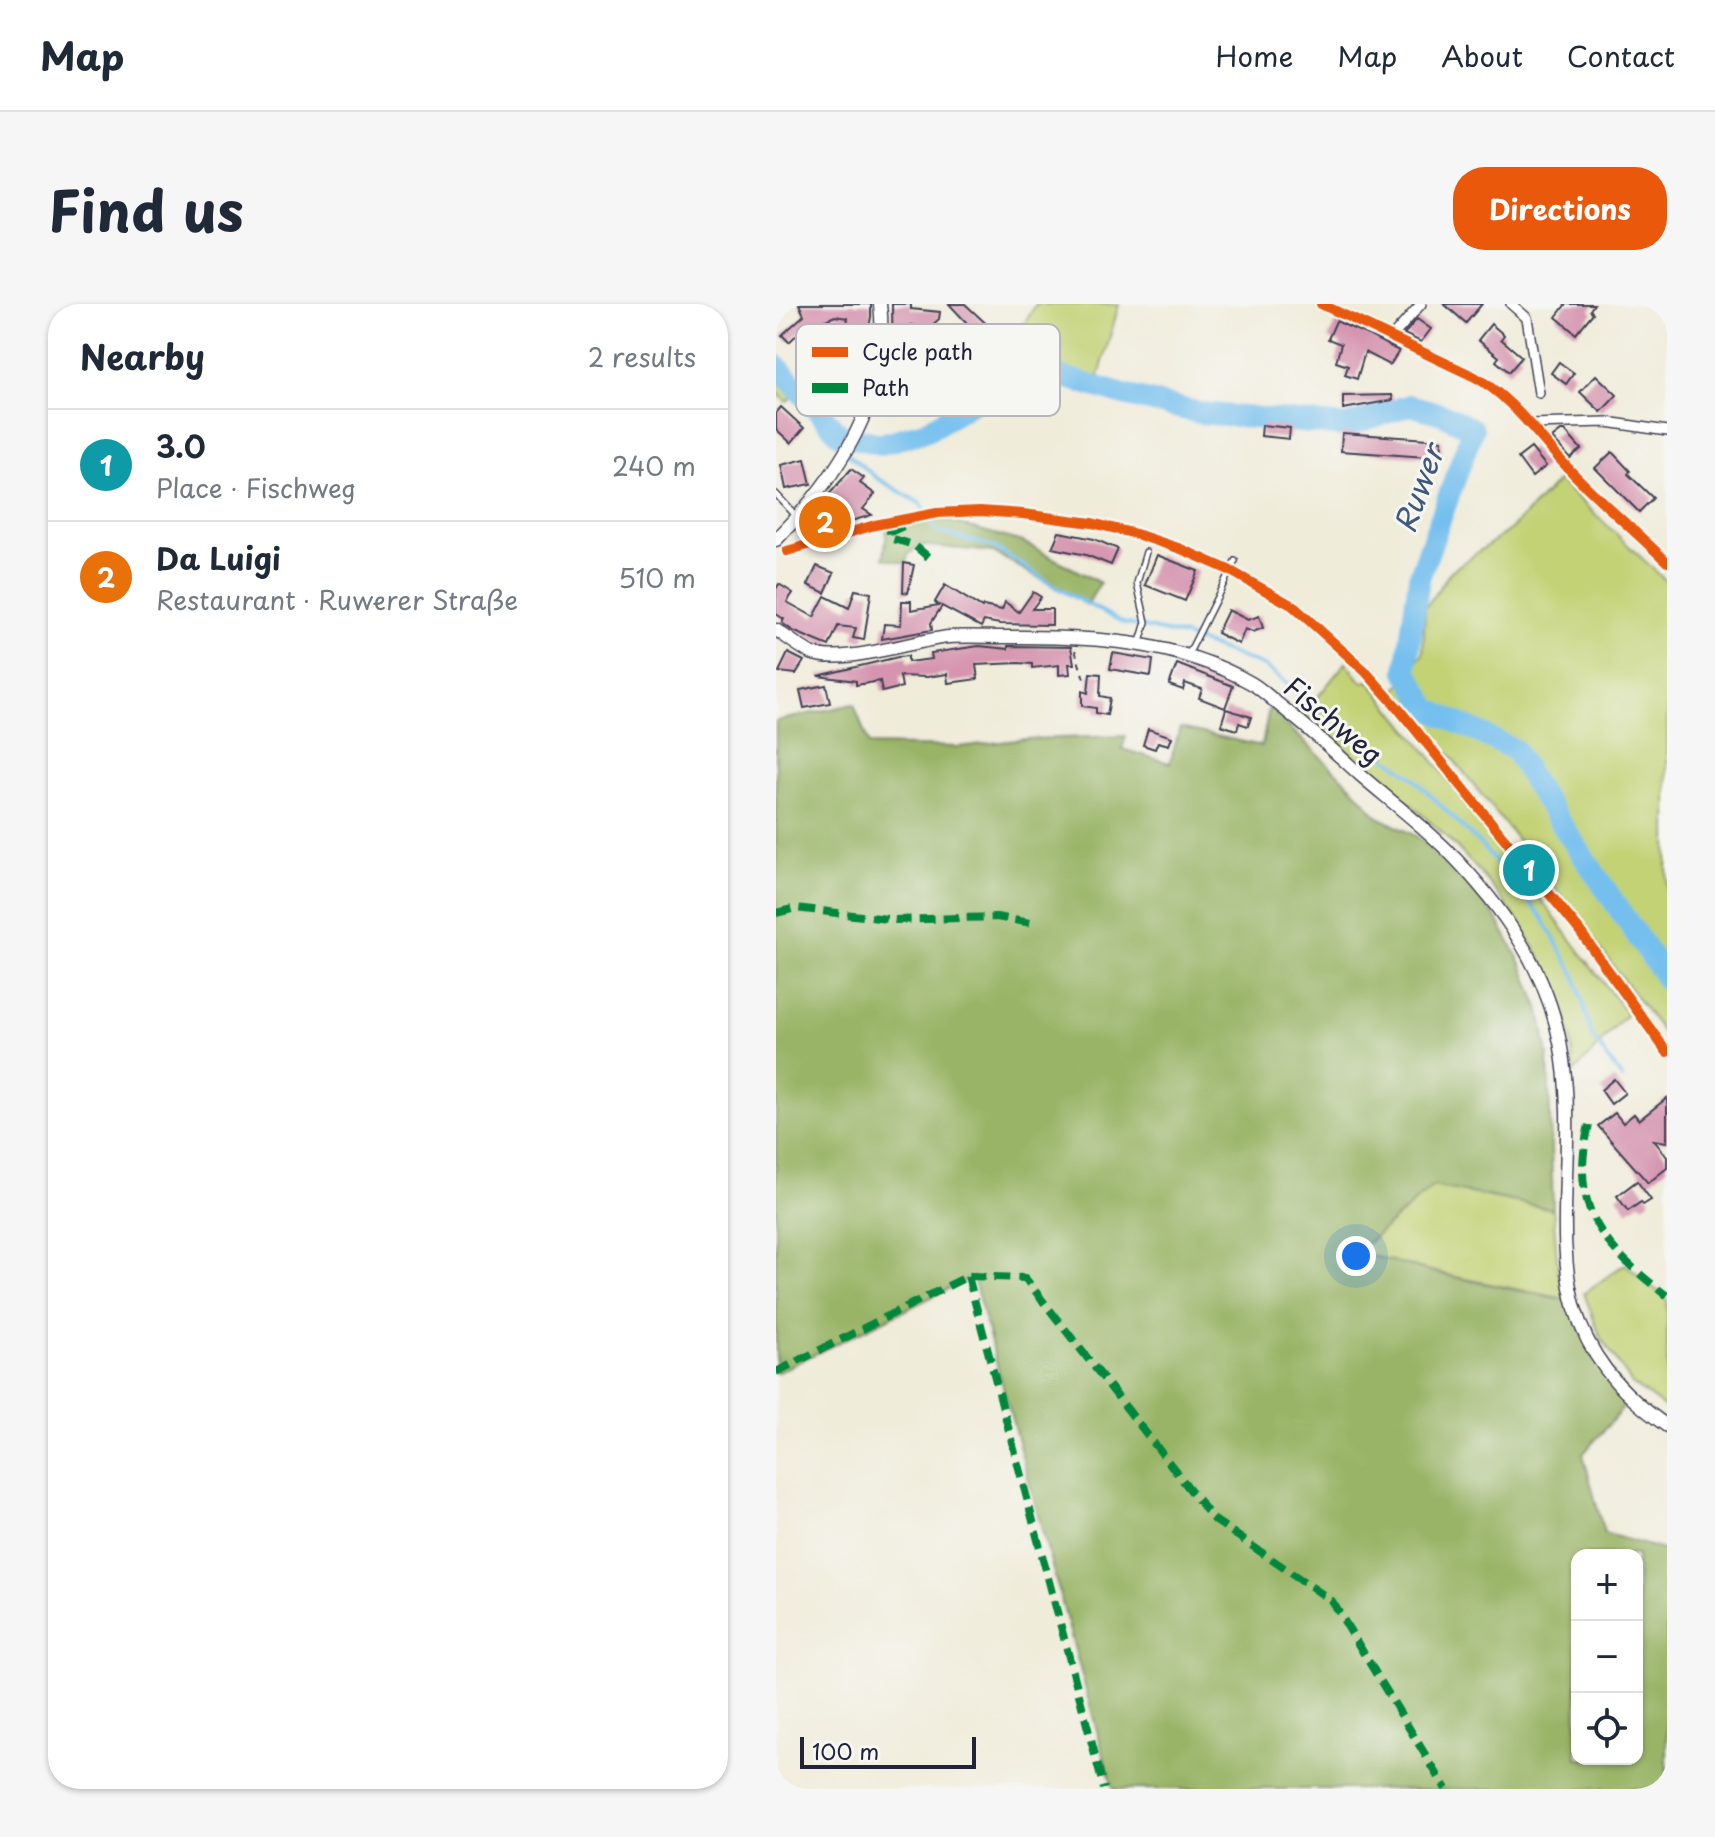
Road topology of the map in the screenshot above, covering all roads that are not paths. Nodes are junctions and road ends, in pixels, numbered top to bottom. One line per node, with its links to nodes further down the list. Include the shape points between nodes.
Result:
1 (880, 304): 5 (main road)
2 (1321, 304): 6 (street)
3 (1421, 304): 6 (street)
4 (1511, 304): 7 (street, via 1527,318)
5 (880, 324)
6 (1392, 337): 9 (street, via 1486,384)
7 (1539, 393)
8 (864, 416): 12 (main road, via 836,471)
9 (1530, 424): 10 (street, via 1607,422); 16 (street, via 1570,470)
10 (1667, 431)
11 (776, 494): 12 (lane)
12 (798, 517): 13 (main road)
13 (776, 540)
14 (1146, 552): 18 (lane, via 1137,583 1146,622)
15 (1235, 561): 19 (lane)
16 (1667, 562)
17 (776, 630): 18 (main road, Fischweg, via 810,652 835,657 949,637 1074,636)
18 (1139, 646): 19 (main road, Fischweg)
19 (1190, 649): 20 (main road, Fischweg, via 1251,683 1311,731 1449,852 1520,938 1549,1002 1560,1043 1564,1259 1571,1300 1601,1362 1623,1390)
20 (1667, 1426)

